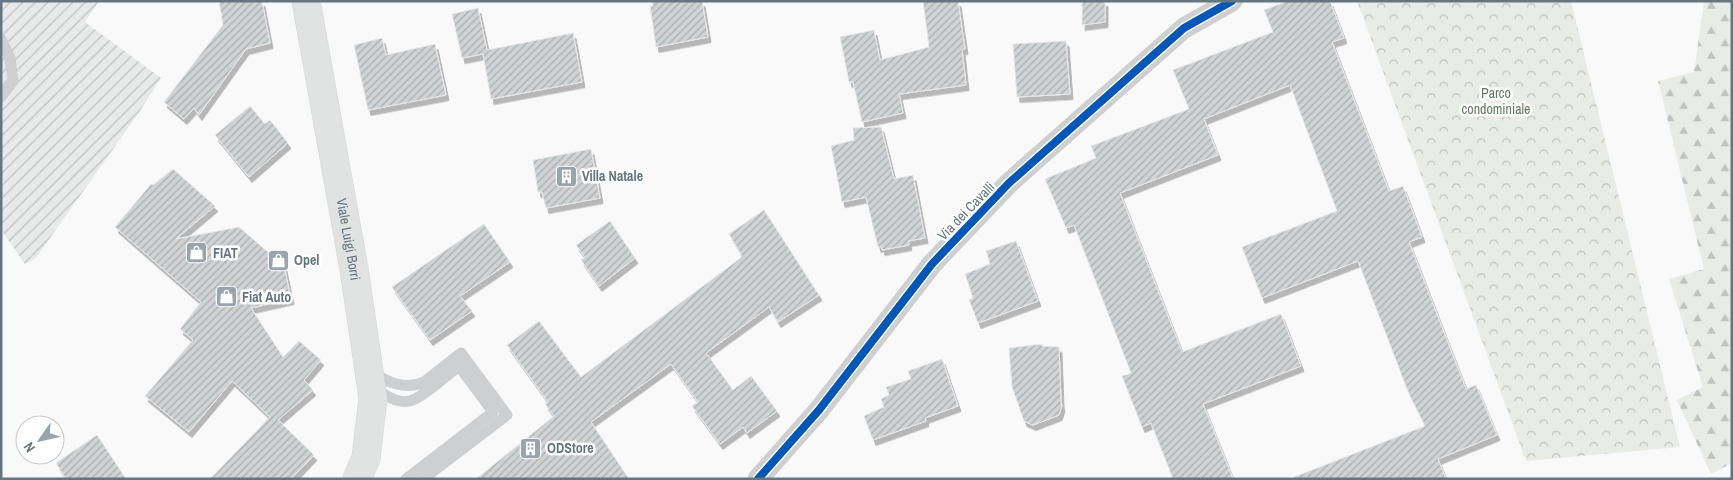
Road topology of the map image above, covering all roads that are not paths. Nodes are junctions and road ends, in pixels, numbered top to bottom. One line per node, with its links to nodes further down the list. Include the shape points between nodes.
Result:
1 (306, 1): 5 (main road, Viale Luigi Borri, via 337,166)
2 (1232, 1): 9 (street, Via dei Cavalli, via 1184,28 1009,183 932,264 819,410)
3 (1, 39): 4 (lane, via 10,58 13,81)
4 (1, 97)
5 (370, 375): 6 (main road, Viale Luigi Borri, via 373,398); 7 (lane, via 383,394 409,401 459,366 492,412); 8 (lane, via 390,382 418,385 460,352 507,415)
6 (364, 474)
7 (406, 479)
8 (423, 479)
9 (758, 479)

